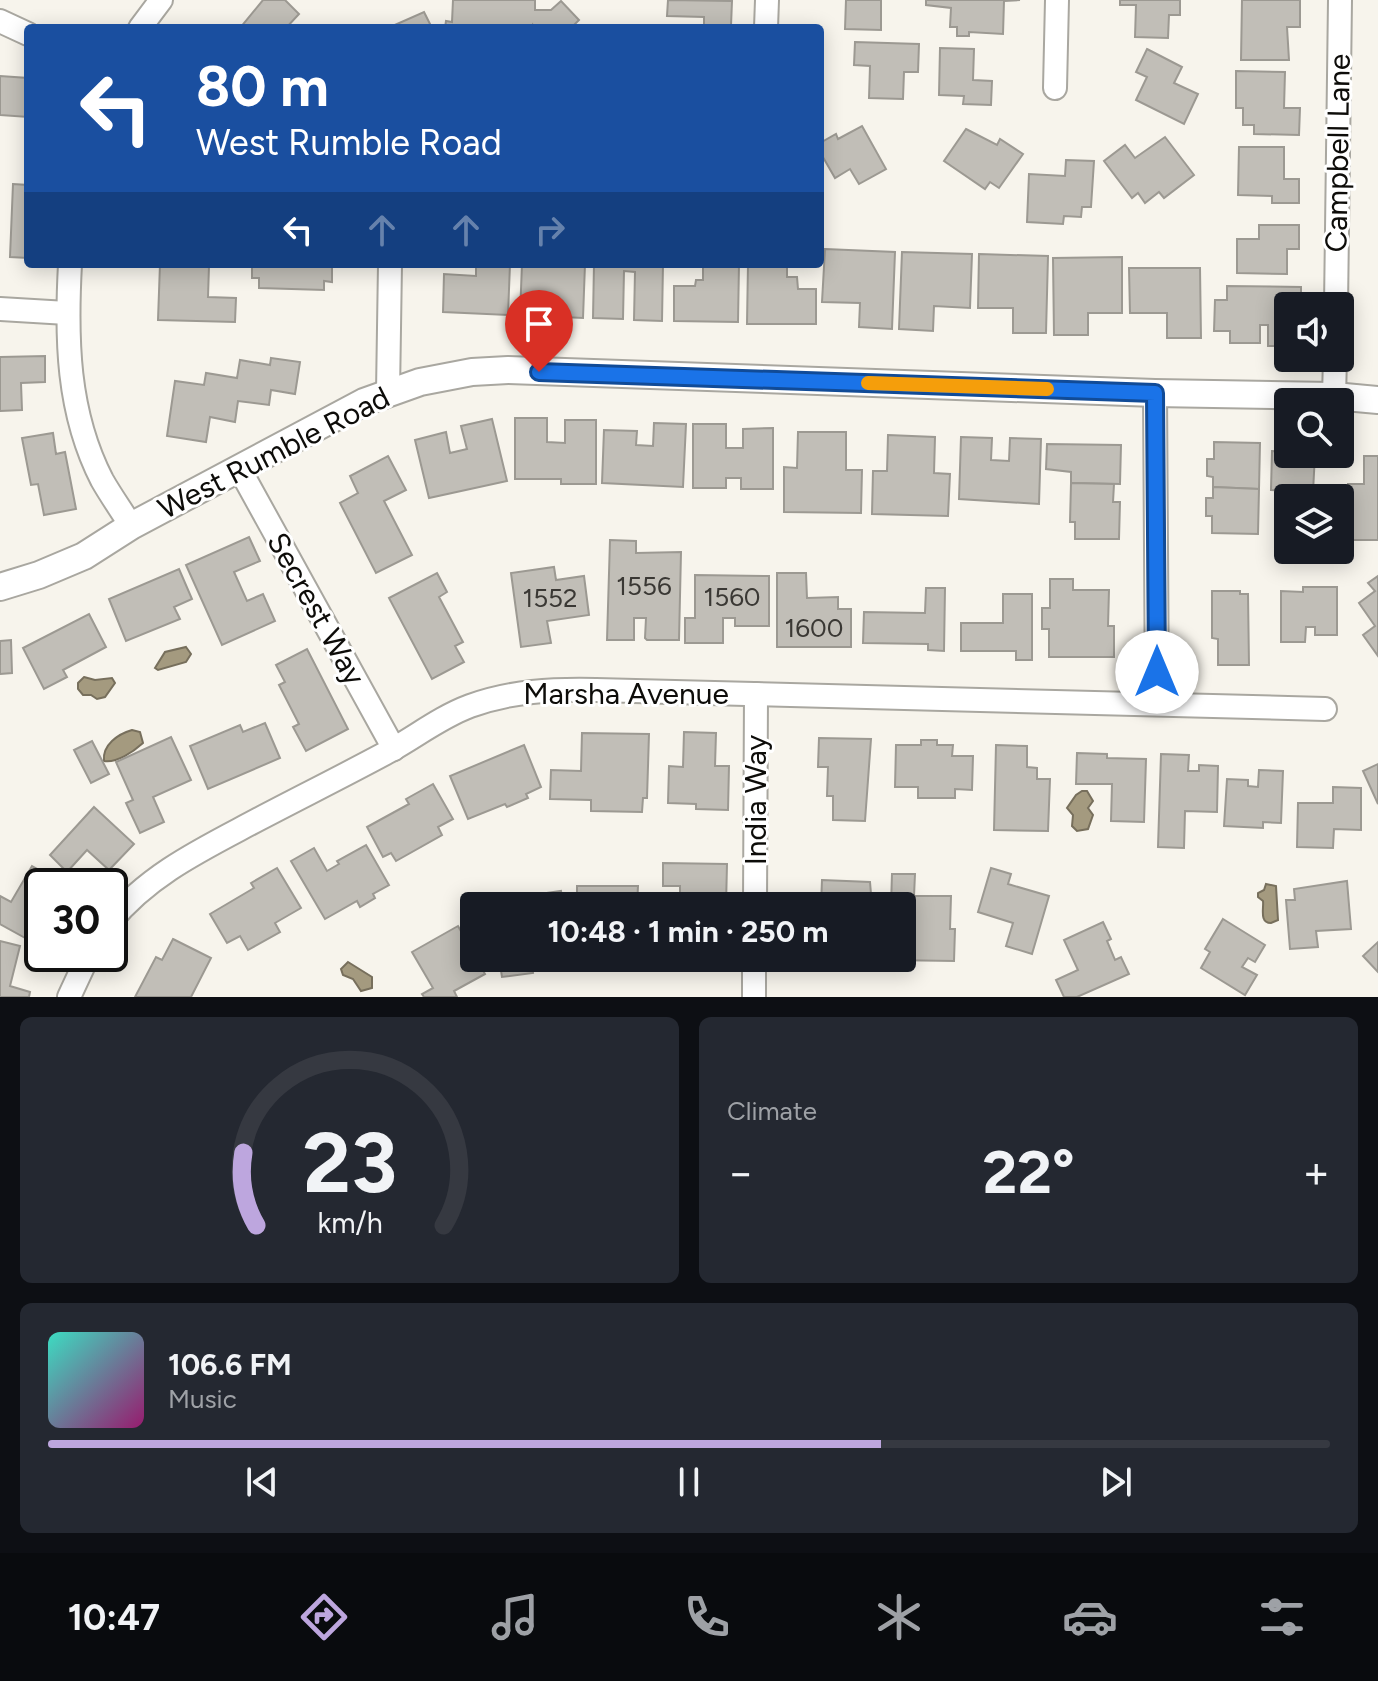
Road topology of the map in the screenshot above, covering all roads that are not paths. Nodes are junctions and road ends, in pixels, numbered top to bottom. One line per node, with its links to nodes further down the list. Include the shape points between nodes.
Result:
1 (161, 0): 6 (street)
2 (767, 0): 7 (street)
3 (1057, 0): 9 (street)
4 (1340, 0): 12 (street, Campbell Lane)
5 (0, 21): 8 (street)
6 (143, 24)
7 (766, 24)
8 (24, 32)
9 (1055, 88)
10 (70, 268): 14 (street)
11 (390, 268): 15 (street)
12 (1336, 292)
13 (0, 309): 14 (street)
14 (67, 313): 21 (street, via 72,387 83,431 102,479)
15 (388, 392): 16 (street, West Rumble Road, via 472,372 508,370); 20 (street, West Rumble Road)
16 (1155, 393): 17 (street, West Rumble Road); 24 (street)
17 (1274, 395)
18 (1354, 398): 19 (street, West Rumble Road)
19 (1378, 400)
20 (239, 468): 21 (street, West Rumble Road); 26 (street, Secrest Way)
21 (131, 526): 22 (street, West Rumble Road, via 84,556)
22 (0, 587)
23 (756, 694): 24 (street, Marsha Avenue); 26 (street, Marsha Avenue, via 544,689 469,706); 27 (street, India Way)
24 (1157, 703): 25 (street, Marsha Avenue)
25 (1325, 709)
26 (394, 749): 28 (street, Marsha Avenue, via 168,869)
27 (755, 892)
28 (128, 903)
29 (81, 972): 31 (street)
30 (754, 972): 32 (street)
31 (69, 997)
32 (754, 997)

